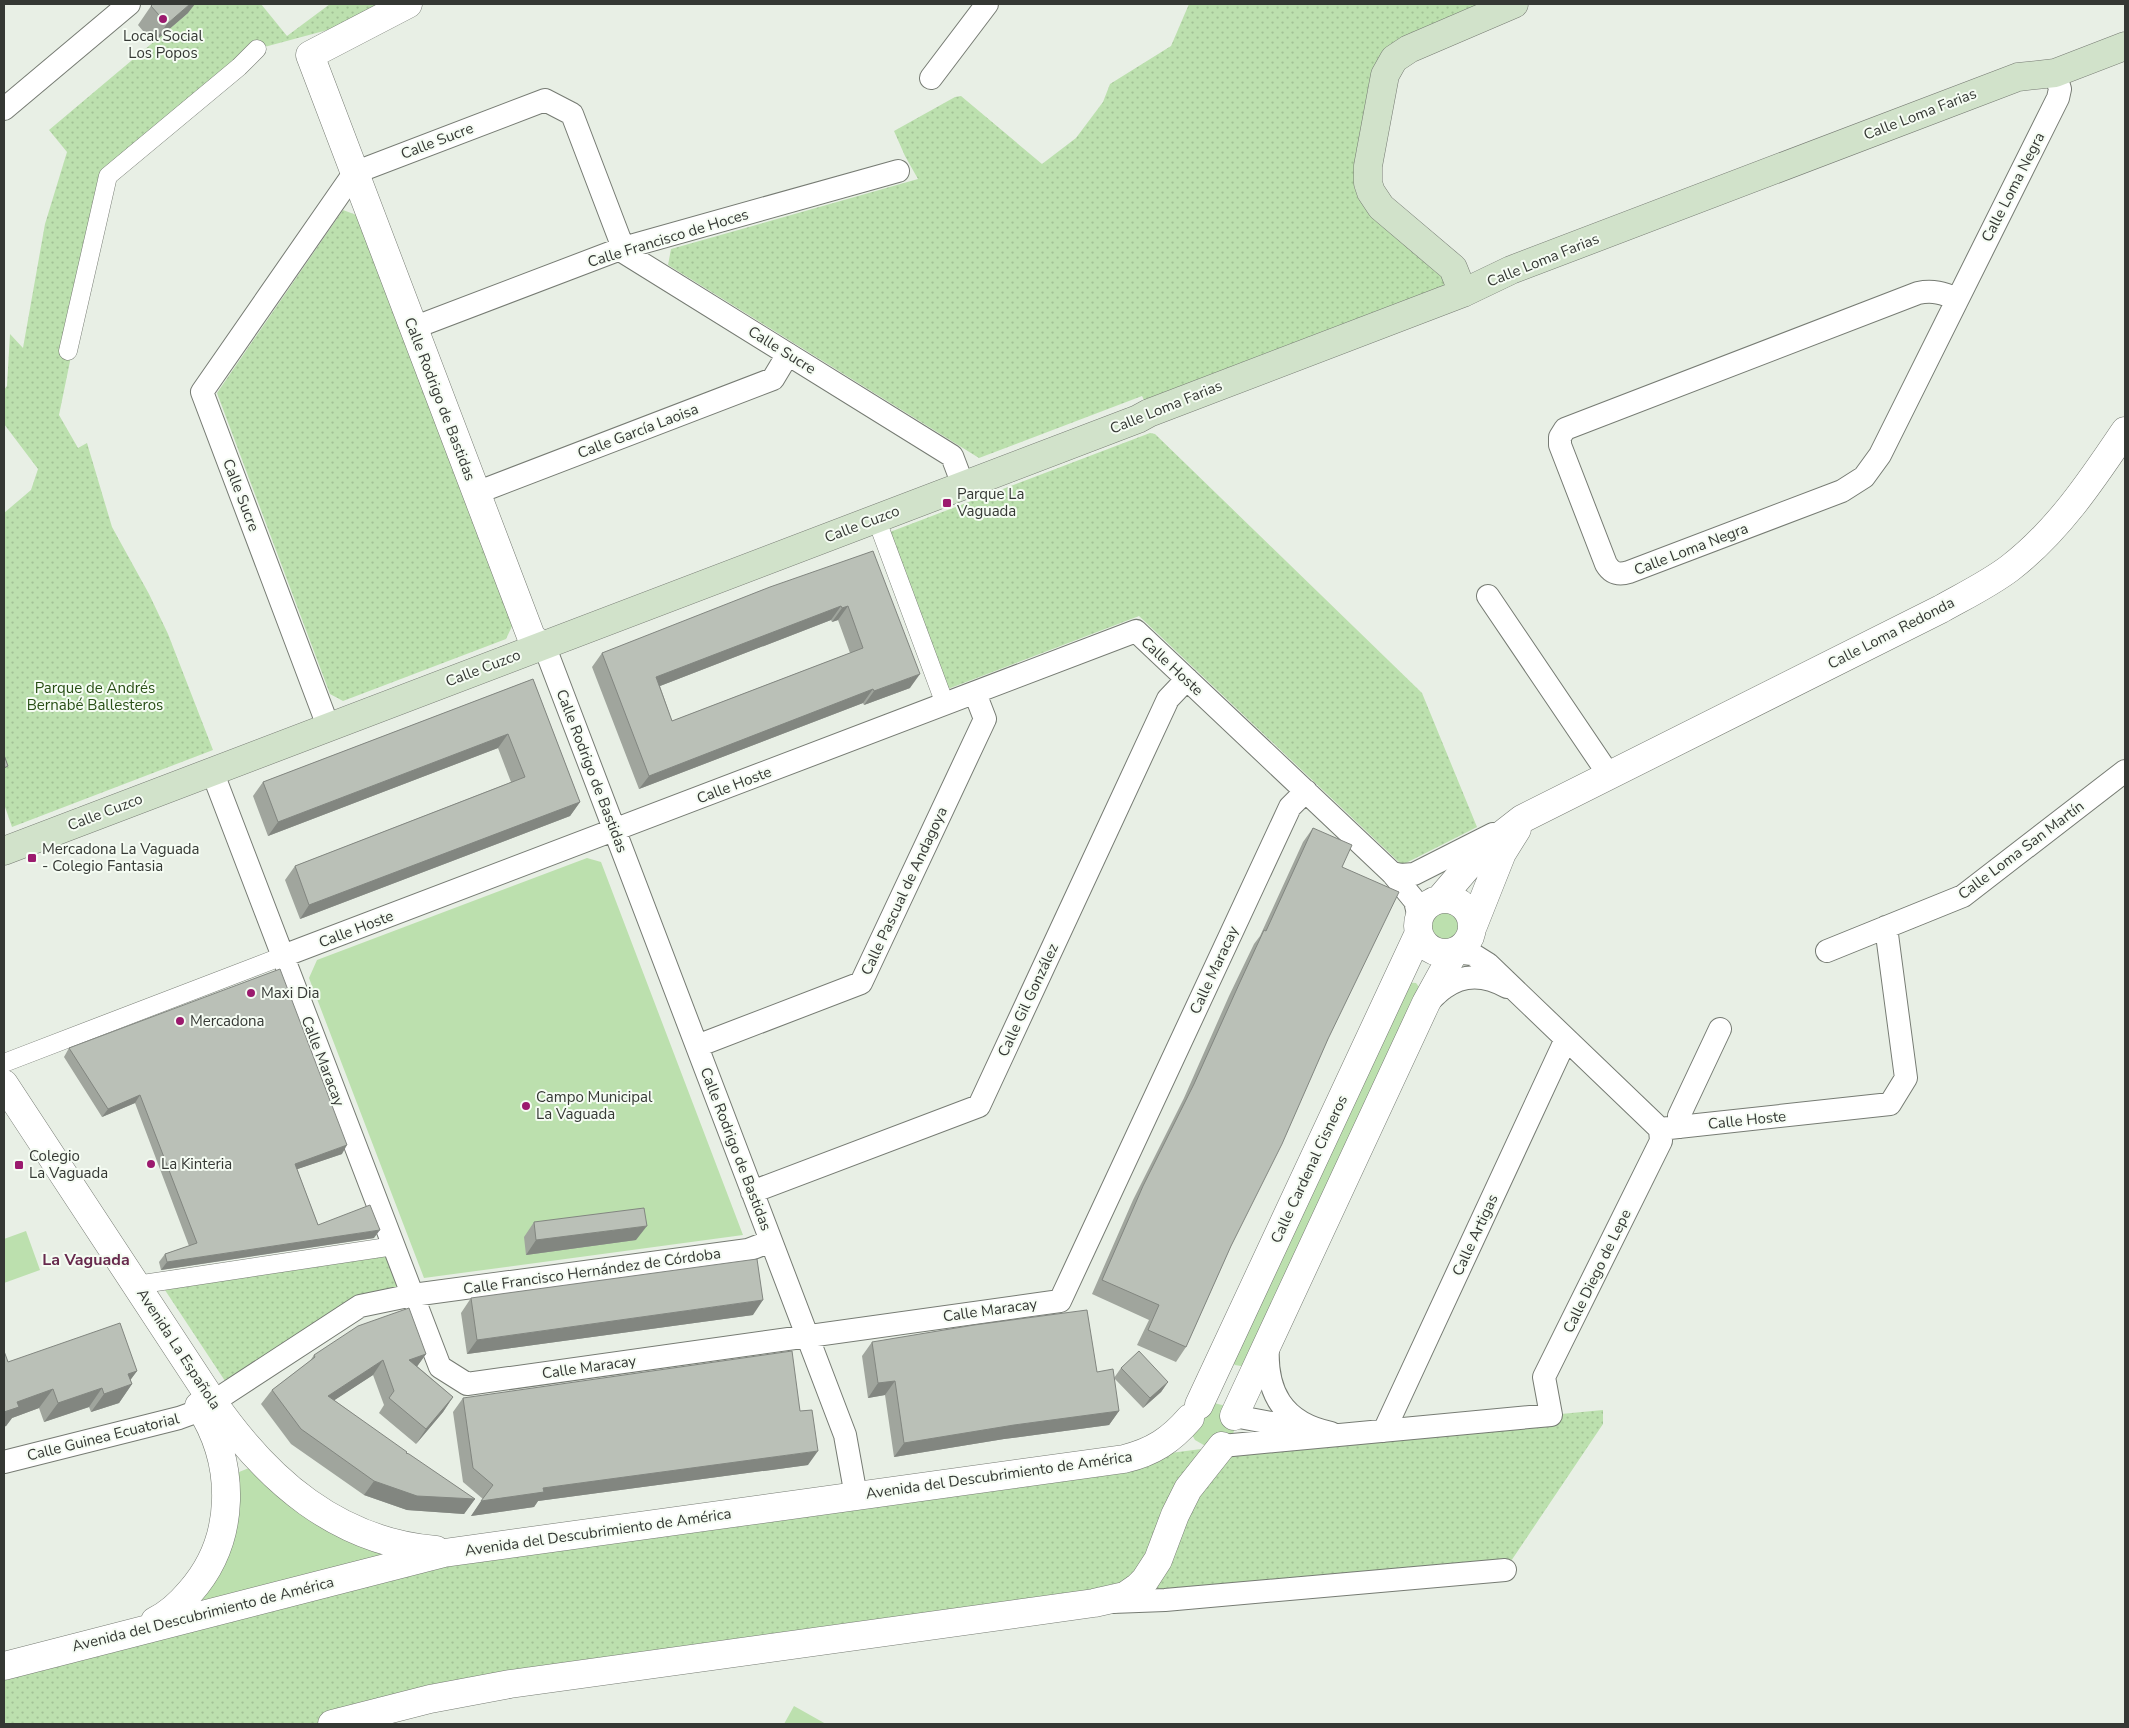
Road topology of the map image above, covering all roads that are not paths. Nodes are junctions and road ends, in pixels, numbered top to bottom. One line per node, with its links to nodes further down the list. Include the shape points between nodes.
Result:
1 (128, 4): 9 (street)
2 (408, 4): 11 (street, Calle Rodrigo de Bastidas, via 310,55)
3 (987, 4): 8 (street)
4 (1514, 4): 13 (main road, via 1409,49 1394,59 1385,75 1368,166 1368,183 1375,201 1453,268)
5 (2125, 46): 7 (main road, Calle Loma Farias)
6 (257, 49): 16 (street, via 108,176)
7 (2054, 73): 13 (main road, Calle Loma Farias, via 2018,77 1510,270); 14 (street, Calle Loma Negra, via 2060,89 2058,98)
8 (931, 78)
9 (4, 109)
10 (898, 171): 12 (street, Calle Francisco de Hoces)
11 (354, 173): 12 (street, Calle Sucre, via 545,100 572,114); 15 (street, Calle Rodrigo de Bastidas); 27 (street, Calle Sucre, via 202,392)
12 (623, 248): 15 (street, Calle Francisco de Hoces); 17 (street, Calle Sucre, via 625,253)
13 (1463, 293): 19 (main road, Calle Loma Farias)
14 (1957, 299): 14 (street, Calle Loma Negra, via 1930,290 1918,293 1565,429 1560,445 1610,571 1629,572 1857,483 1880,455)
15 (413, 328): 20 (street, Calle Rodrigo de Bastidas)
16 (68, 351)
17 (788, 354): 19 (street, Calle Sucre, via 952,456); 20 (street, Calle García Laoisa, via 773,379)
18 (2125, 430): 30 (street, Calle Loma Redonda, via 2076,501 2010,568 1941,609)
19 (963, 485): 21 (main road, Calle Cuzco)
20 (476, 492): 23 (street, Calle Rodrigo de Bastidas, via 532,639)
21 (876, 518): 23 (main road, Calle Cuzco); 26 (street)
22 (1488, 596): 30 (street)
23 (544, 645): 27 (main road, Calle Cuzco); 32 (street, Calle Rodrigo de Bastidas)
24 (1187, 679): 25 (street, Calle Hoste, via 1136,632); 31 (street, Calle Hoste); 53 (street, Calle Gil González, via 1168,699 979,1106)
25 (975, 693): 26 (street, Calle Hoste); 48 (street, Calle Pascual de Andagoya, via 985,719 861,983)
26 (945, 704): 32 (street, Calle Hoste)
27 (328, 726): 28 (main road, Calle Cuzco)
28 (212, 771): 34 (main road, Calle Cuzco); 42 (street, Calle Maracay)
29 (2125, 771): 39 (street, Calle Loma San Martín, via 1963,896)
30 (1609, 775): 33 (street, Calle Loma Redonda, via 1531,815 1513,833)
31 (1306, 792): 35 (street, Calle Hoste); 58 (street, Calle Maracay, via 1290,807 1060,1301)
32 (614, 830): 42 (street, Calle Hoste); 48 (street, Calle Rodrigo de Bastidas)
33 (1495, 843): 35 (street, via 1414,874); 36 (street, via 1481,851); 38 (street)
34 (4, 851)
35 (1392, 873): 36 (street, Calle Hoste); 37 (street, Calle Hoste, via 1415,901)
36 (1440, 900): 37 (street, via 1427,906); 38 (street, via 1460,903 1469,913)
37 (1419, 926): 41 (street, via 1425,944 1435,952); 61 (street, Calle Cardenal Cisneros)
38 (1473, 926): 41 (street, via 1470,939); 43 (street, via 1474,941)
39 (1886, 927): 40 (street, Calle Loma San Martín); 52 (street, Calle Hoste, via 1906,1078 1890,1104)
40 (1827, 951)
41 (1454, 952): 43 (street, via 1472,954); 45 (street)
42 (283, 956): 49 (street, Calle Hoste); 55 (street, Calle Maracay)
43 (1488, 964): 44 (street)
44 (1522, 996): 45 (street, via 1497,981 1475,976 1451,983); 47 (street)
45 (1426, 1003): 59 (street)
46 (1720, 1029): 52 (street, Calle Diego de Lepe, via 1679,1116)
47 (1566, 1039): 52 (street); 63 (street, Calle Artigas)
48 (697, 1046): 53 (street, Calle Rodrigo de Bastidas)
49 (4, 1063)
50 (4, 1084): 56 (street, Avenida La Española)
51 (4, 1110): 60 (street, Avenida La Española)
52 (1670, 1128): 63 (street, Calle Diego de Lepe, via 1544,1377 1551,1415)
53 (752, 1192): 54 (street, Calle Rodrigo de Bastidas)
54 (771, 1241): 57 (street, Calle Francisco Hernández de Córdoba, via 748,1250); 58 (street, Calle Rodrigo de Bastidas)
55 (394, 1246): 56 (street); 57 (street, Calle Maracay)
56 (136, 1285): 60 (street, Avenida La Española)
57 (413, 1296): 58 (street, Calle Maracay, via 440,1367 467,1384); 60 (street, via 360,1306)
58 (807, 1336): 68 (street, Calle Rodrigo de Bastidas, via 848,1443)
59 (1268, 1343): 62 (street); 64 (street, via 1269,1375 1279,1403 1308,1426)
60 (207, 1406): 66 (street, Calle Guinea Ecuatorial, via 179,1418); 67 (street, Avenida La Española); 69 (street, via 220,1450)
61 (1195, 1412): 62 (street, via 1210,1402 1218,1402); 65 (street, via 1189,1425 1195,1440 1209,1448); 68 (street, Avenida del Descubrimiento de América, via 1164,1444 1134,1456)
62 (1234, 1416): 64 (street); 65 (street, via 1234,1434)
63 (1384, 1431): 64 (street)
64 (1344, 1435): 65 (street)
65 (1222, 1446): 72 (street, via 1188,1489 1158,1560 1146,1580 1125,1596)
66 (4, 1462)
67 (274, 1476): 69 (street, via 255,1467 244,1469 234,1477); 70 (street, Avenida La Española, via 300,1498 357,1530 384,1540 445,1550)
68 (856, 1496): 70 (street, Avenida del Descubrimiento de América)
69 (227, 1499): 73 (street, via 221,1536 206,1571 184,1600 158,1620)
70 (475, 1549): 73 (street, Avenida del Descubrimiento de América, via 444,1553 346,1577)
71 (1505, 1570): 72 (street, via 1165,1600)
72 (1094, 1603): 75 (street, via 519,1682)
73 (121, 1636): 74 (street, Avenida del Descubrimiento de América)
74 (4, 1666)
75 (430, 1699): 76 (street); 77 (street)
76 (332, 1724)
77 (378, 1724)

